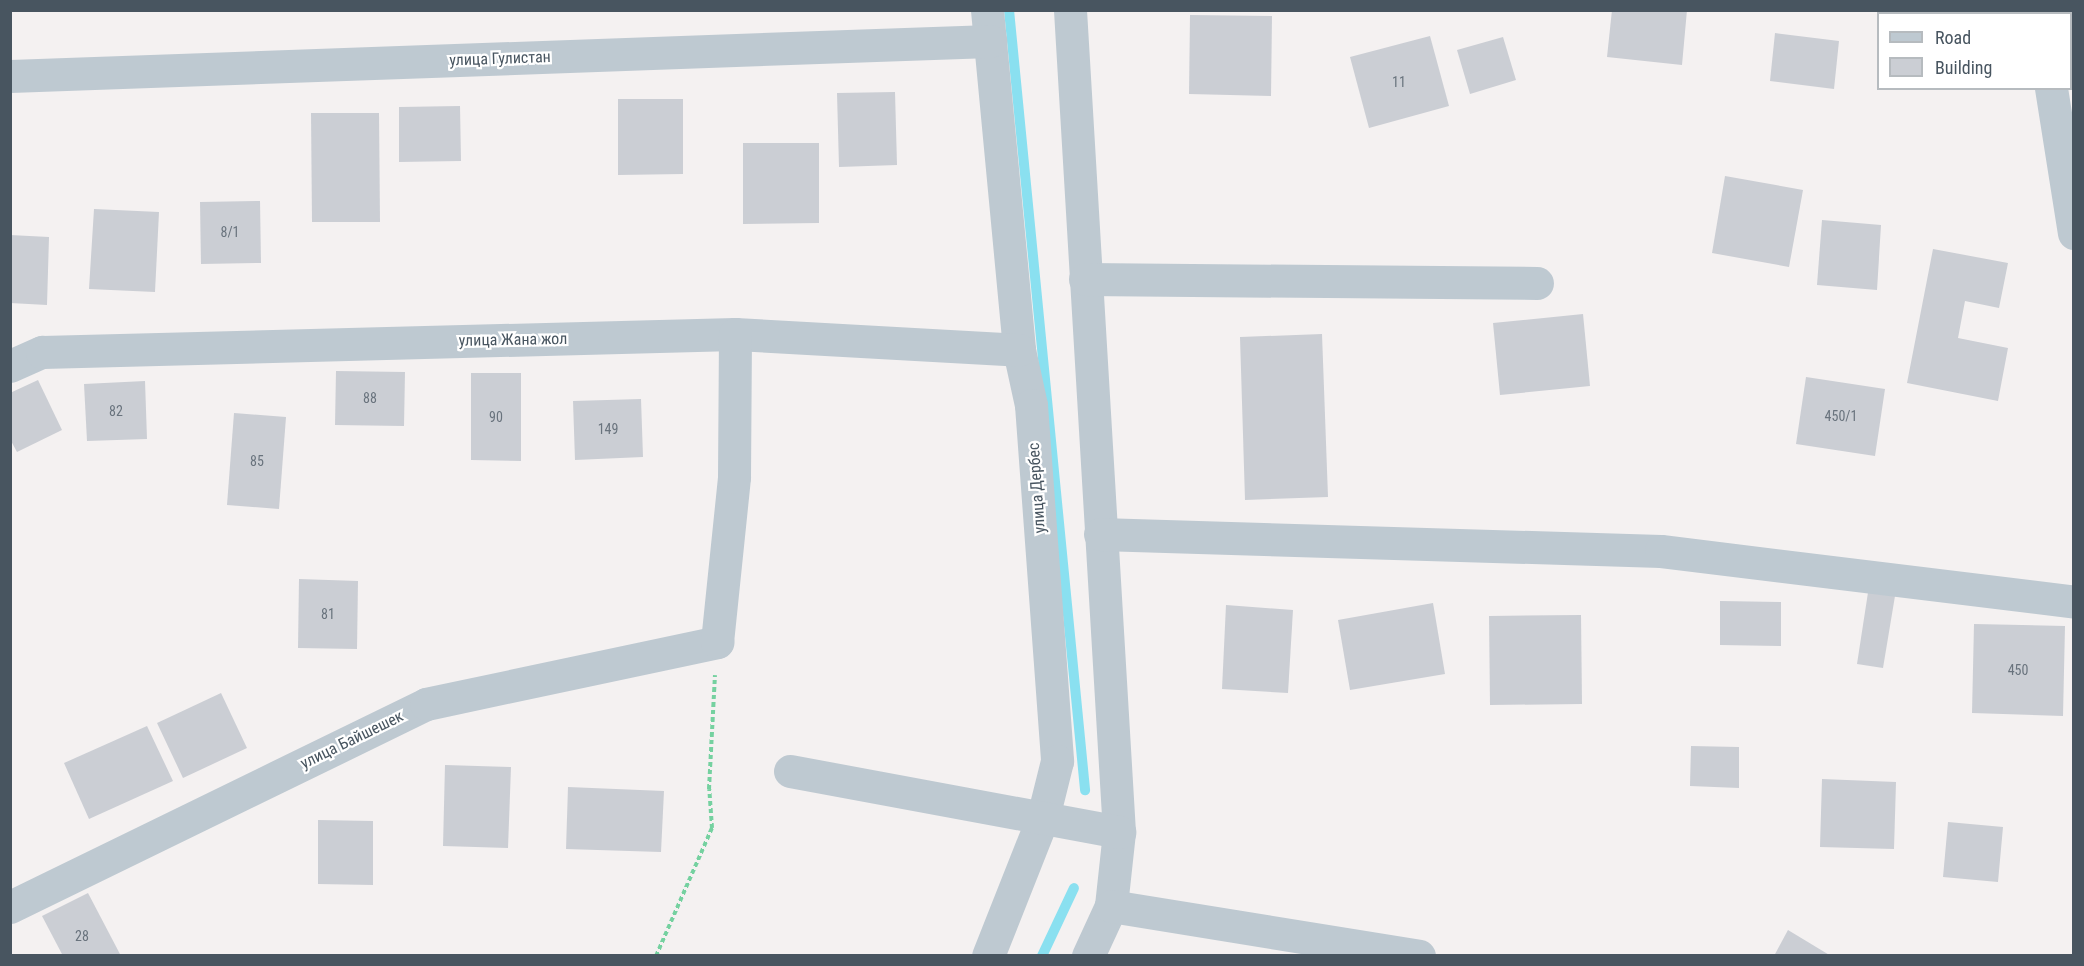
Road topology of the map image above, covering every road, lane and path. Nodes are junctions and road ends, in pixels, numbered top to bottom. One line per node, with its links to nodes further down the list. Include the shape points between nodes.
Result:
1 (1070, 10): 6 (street)
2 (989, 26): 3 (street, улица Гулистан); 9 (street, улица Дербес)
3 (10, 76)
4 (2050, 90): 5 (street)
5 (2073, 233)
6 (1086, 279): 7 (street); 11 (street)
7 (1537, 283)
8 (735, 334): 9 (street, улица Жана жол); 10 (street, улица Жана жол, via 42,352); 13 (street, via 734,477)
9 (1019, 350): 15 (street, улица Дербес, via 1031,405 1057,761)
10 (10, 366)
11 (1101, 534): 12 (street, via 1661,551); 16 (street)
12 (2073, 602)
13 (717, 642): 18 (street, улица Байшешек, via 426,704); 19 (path, via 709,789 712,828)
14 (790, 771): 15 (street)
15 (1043, 817): 16 (street); 20 (street, улица Дербес)
16 (1119, 832): 17 (street)
17 (1111, 906): 21 (street); 22 (street)
18 (10, 907)
19 (656, 956)
20 (988, 956)
21 (1088, 956)
22 (1419, 956)

